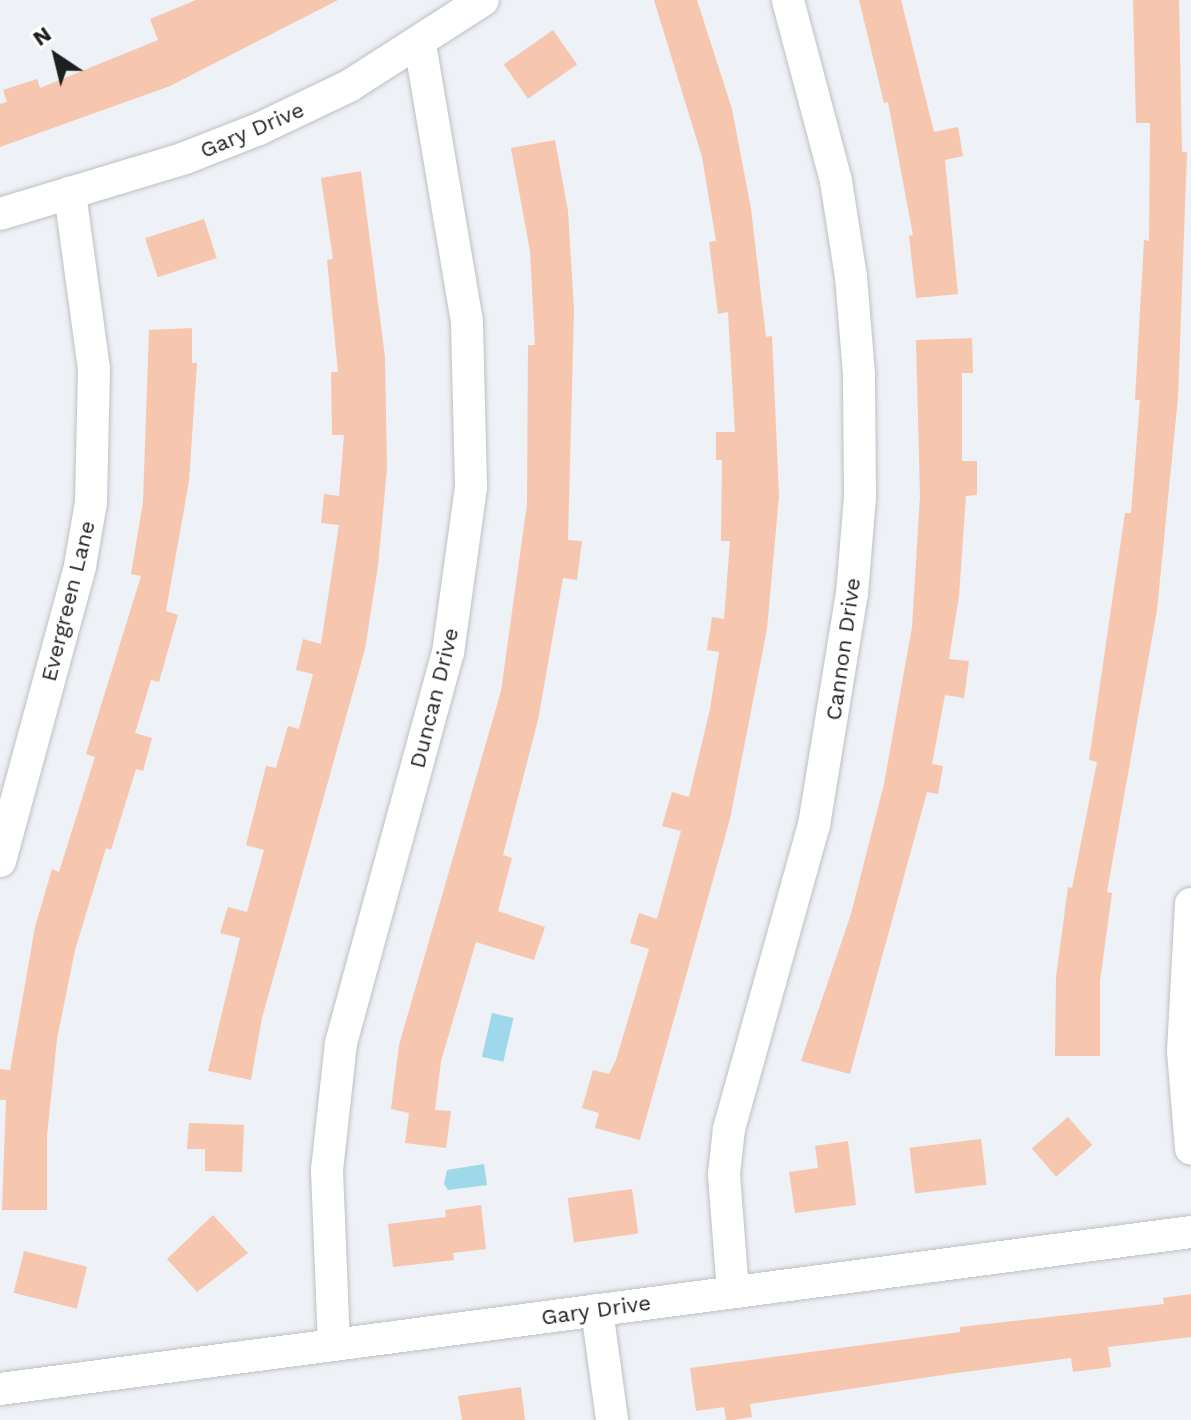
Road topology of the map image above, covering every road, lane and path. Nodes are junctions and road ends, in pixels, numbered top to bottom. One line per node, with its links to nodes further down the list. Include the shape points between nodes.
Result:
1 (483, 0): 3 (street, Gary Drive)
2 (788, 0): 10 (street, Cannon Drive, via 836,181 851,277 859,374 860,497 852,594 814,825 729,1129 724,1174)
3 (420, 45): 4 (street, Gary Drive, via 259,129); 12 (street, Duncan Drive, via 467,322 471,487 448,653 341,1043 327,1170)
4 (70, 193): 5 (street, Gary Drive); 6 (street, Evergreen Lane, via 94,369 91,502 80,566)
5 (0, 214)
6 (0, 861)
7 (1191, 904): 8 (street, via 1183,1051)
8 (1191, 1149)
9 (1191, 1232): 10 (street, Gary Drive)
10 (733, 1292): 11 (street, Gary Drive)
11 (597, 1310): 12 (street, Gary Drive); 14 (street)
12 (334, 1345): 13 (street, Gary Drive)
13 (0, 1389)
14 (612, 1420)

